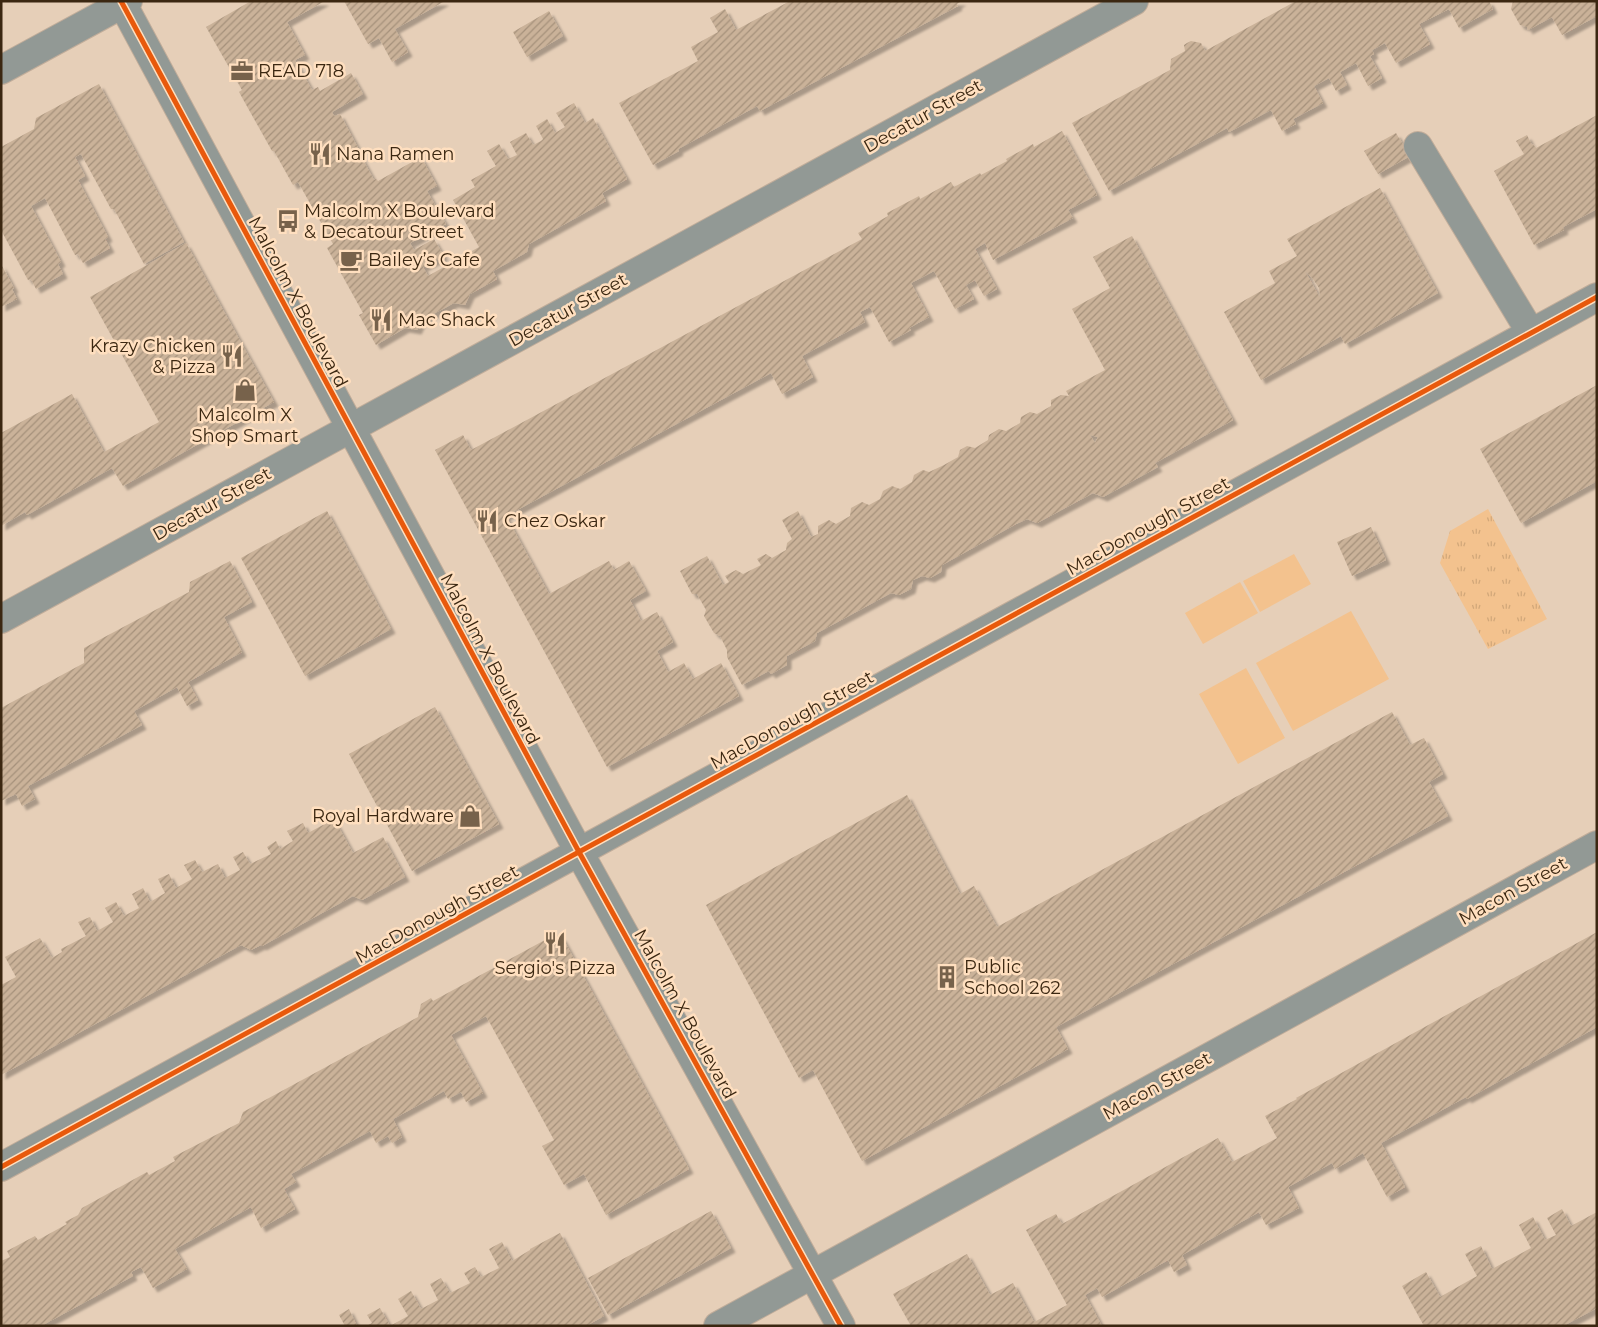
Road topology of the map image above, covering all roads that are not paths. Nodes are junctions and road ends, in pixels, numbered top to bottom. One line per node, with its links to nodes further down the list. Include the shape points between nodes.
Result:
1 (1134, 1): 7 (street, Decatur Street)
2 (124, 2): 3 (street); 7 (street, Malcolm X Boulevard)
3 (1, 70)
4 (1418, 146): 6 (street)
5 (1597, 297): 6 (street, MacDonough Street)
6 (1531, 333): 10 (street, MacDonough Street)
7 (350, 428): 8 (street, Decatur Street); 10 (street, Malcolm X Boulevard)
8 (1, 619)
9 (1597, 845): 12 (street, Macon Street)
10 (579, 852): 11 (street, MacDonough Street); 12 (street, Malcolm X Boulevard)
11 (1, 1167)
12 (813, 1274): 13 (street, Macon Street); 14 (street, Malcolm X Boulevard)
13 (718, 1326)
14 (841, 1326)

